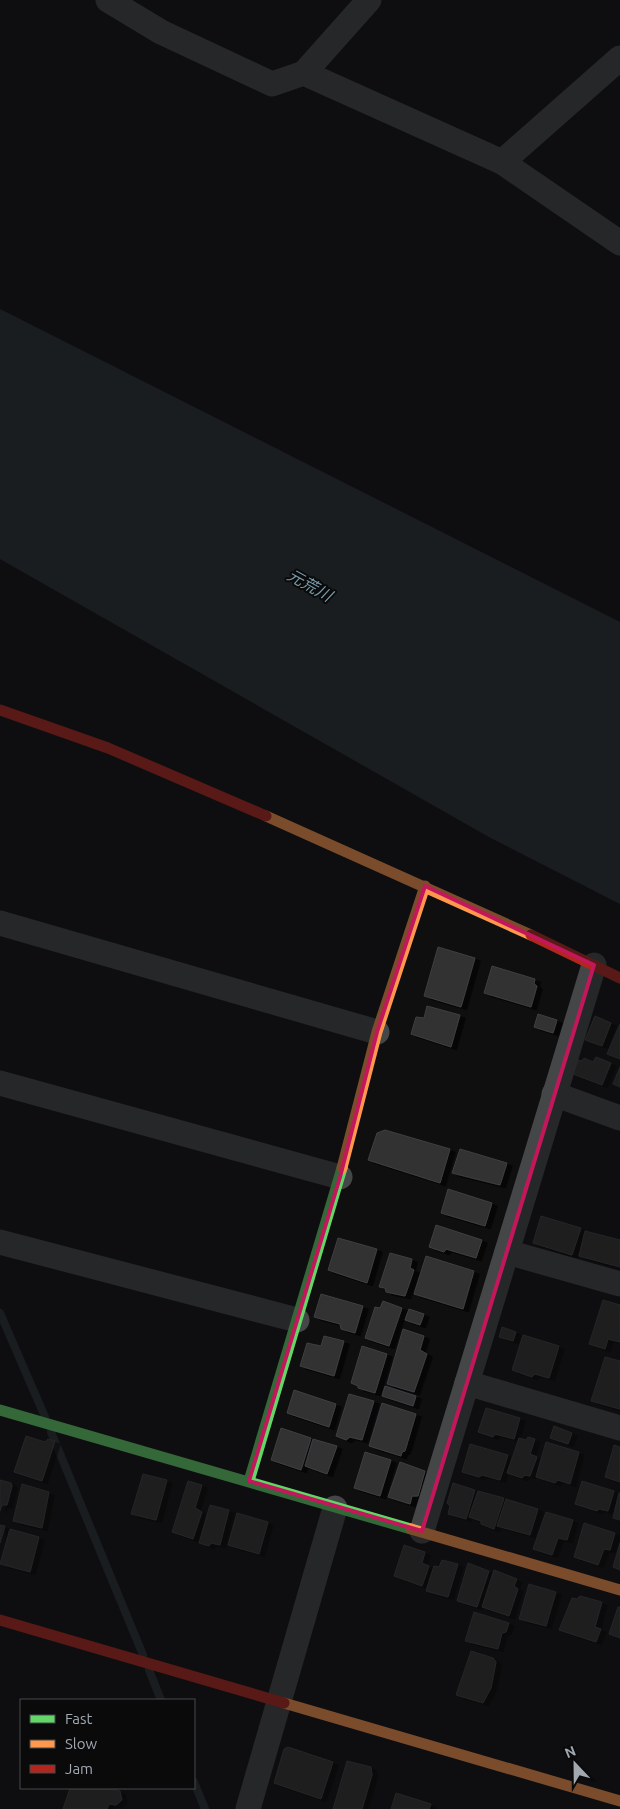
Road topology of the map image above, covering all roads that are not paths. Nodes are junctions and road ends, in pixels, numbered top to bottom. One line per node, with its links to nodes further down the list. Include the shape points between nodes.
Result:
1 (108, 0): 4 (street, via 161,32 272,84)
2 (369, 0): 4 (street)
3 (620, 58): 5 (street)
4 (304, 72): 5 (street)
5 (502, 162): 6 (street)
6 (620, 243)
7 (0, 710): 8 (street, via 118,751)
8 (425, 886): 10 (street); 12 (street)
9 (0, 923): 12 (street)
10 (594, 965): 11 (street); 14 (street)
11 (620, 978)
12 (378, 1032): 16 (street)
13 (0, 1083): 16 (street)
14 (554, 1094): 15 (street); 18 (street)
15 (620, 1118)
16 (340, 1177): 20 (street)
17 (0, 1242): 20 (street)
18 (506, 1252): 19 (street); 21 (street)
19 (620, 1284)
20 (297, 1320): 24 (street)
21 (467, 1383): 23 (street); 26 (street)
22 (0, 1410): 24 (street)
23 (620, 1428)
24 (249, 1481): 25 (street)
25 (334, 1508): 26 (street); 29 (street)
26 (422, 1531): 27 (street)
27 (620, 1590)
28 (0, 1620): 29 (street)
29 (280, 1702): 30 (street); 31 (street)
30 (620, 1801)
31 (248, 1809)

